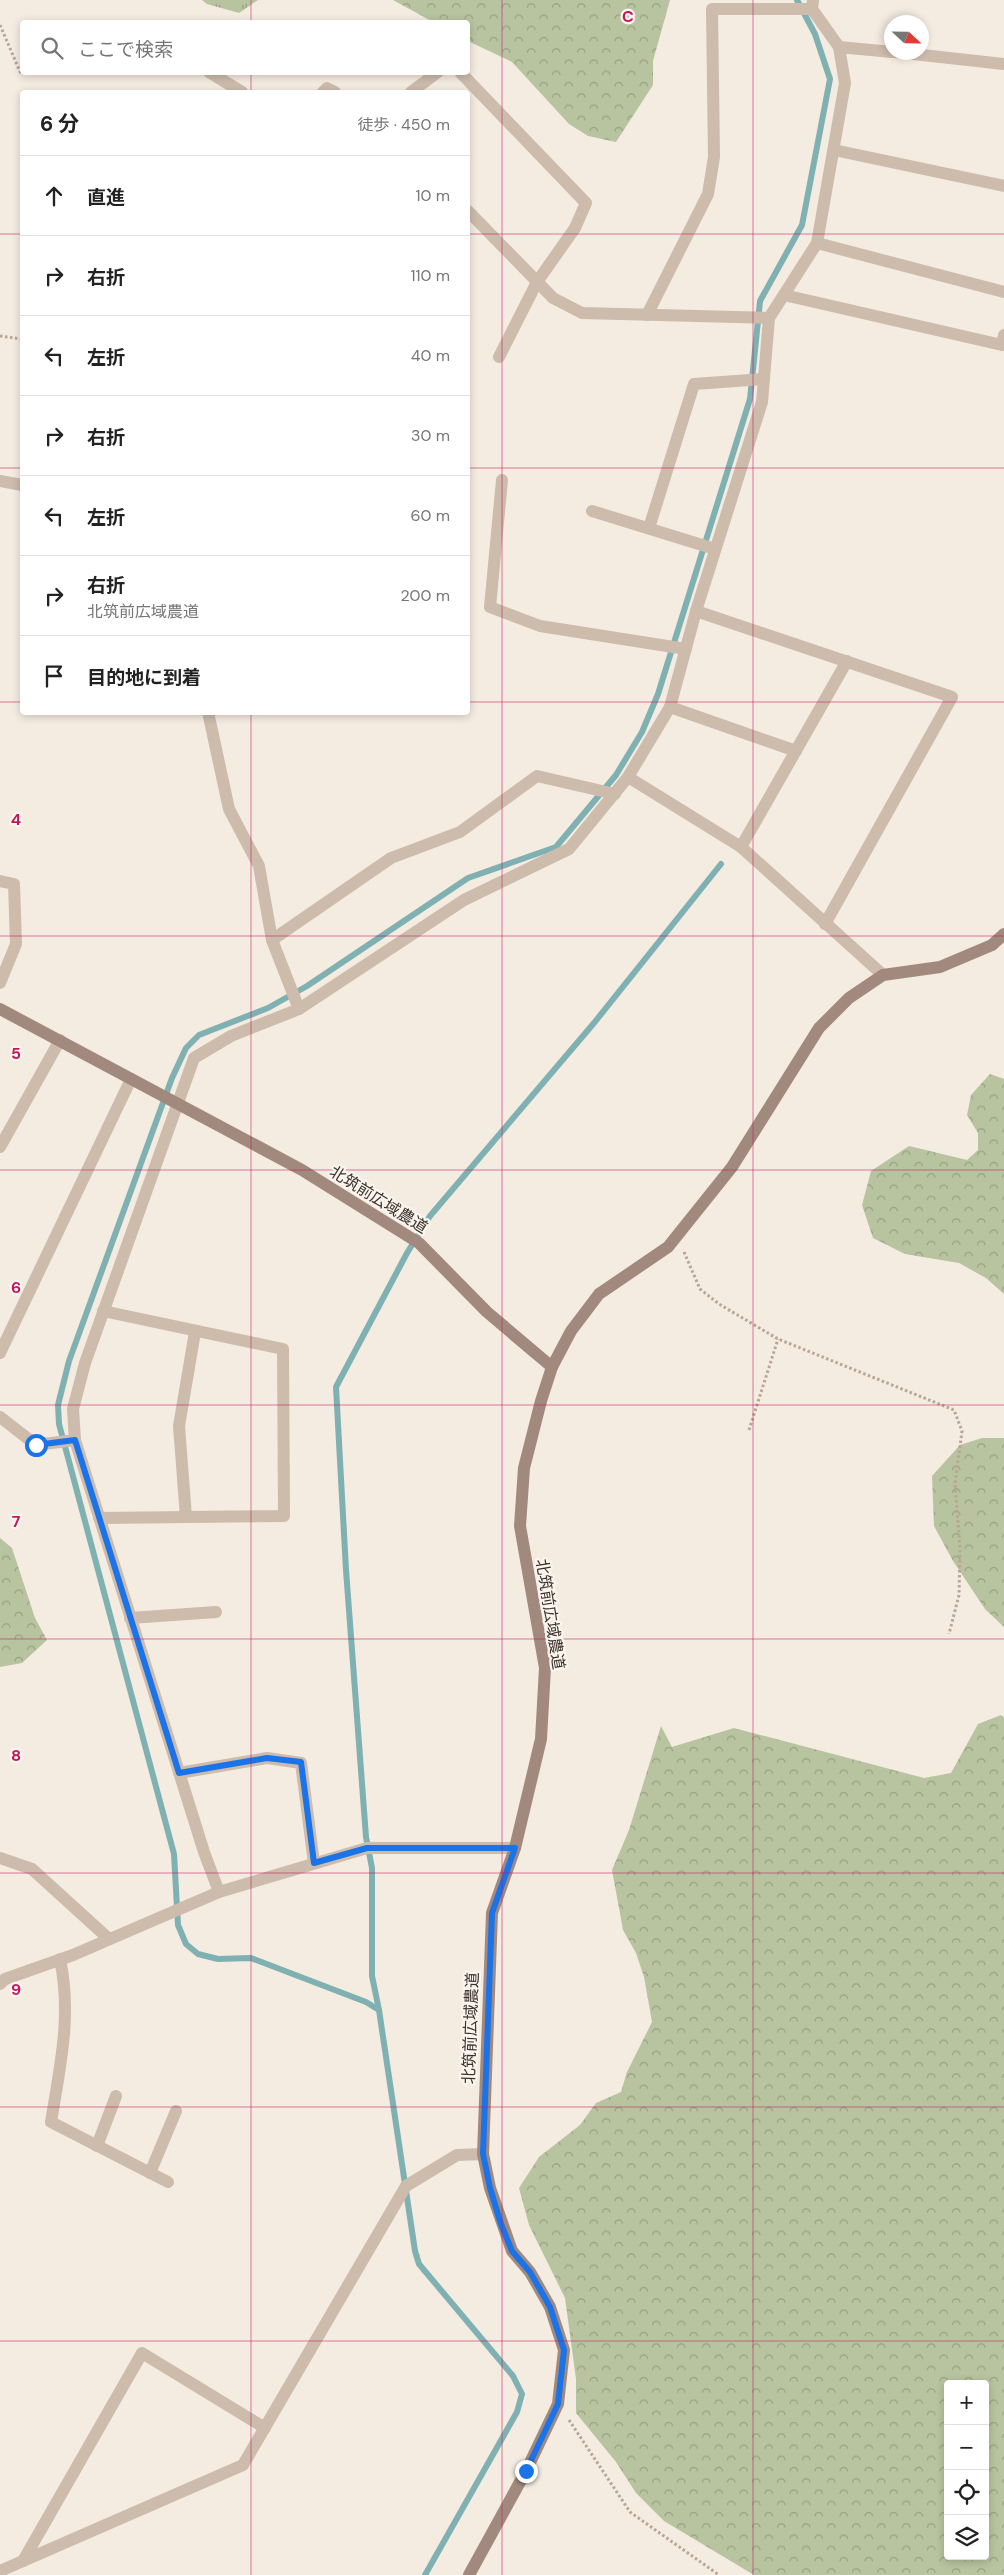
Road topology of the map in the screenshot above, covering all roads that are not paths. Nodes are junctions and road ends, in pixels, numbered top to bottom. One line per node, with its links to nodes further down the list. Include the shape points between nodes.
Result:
1 (812, 4): 2 (street); 18 (street, via 712,9 714,158 708,194)
2 (839, 46): 3 (street); 11 (street, via 845,83)
3 (884, 51)
4 (929, 56): 5 (street)
5 (1004, 64)
6 (214, 75): 9 (street)
7 (434, 75): 10 (street)
8 (463, 75): 15 (street, via 586,204 575,228)
9 (239, 90)
10 (414, 90)
11 (834, 150): 12 (street); 14 (street)
12 (1004, 186)
13 (470, 213): 15 (street)
14 (817, 243): 16 (street); 17 (street)
15 (537, 282): 18 (street, via 553,298 582,313); 21 (street)
16 (1004, 292)
17 (784, 295): 19 (street); 20 (street, via 1002,345)
18 (647, 315): 19 (street)
19 (769, 318): 22 (street)
20 (1004, 336)
21 (499, 357)
22 (764, 379): 27 (street, via 694,384); 28 (street, via 762,402)
23 (502, 480): 30 (street, via 490,607 540,626)
24 (0, 481): 25 (street)
25 (20, 486)
26 (592, 512): 27 (street)
27 (649, 528): 28 (street)
28 (716, 549): 29 (street)
29 (696, 611): 30 (street); 31 (street)
30 (686, 649): 32 (street)
31 (847, 661): 34 (street); 39 (street, via 952,697)
32 (670, 707): 34 (street); 35 (street)
33 (209, 715): 41 (street, via 229,809 259,866)
34 (796, 751): 37 (street)
35 (628, 777): 36 (street); 37 (street)
36 (615, 794): 41 (street, via 537,776 460,832 391,858); 45 (street, via 569,849 464,900)
37 (741, 847): 39 (street)
38 (0, 881): 43 (street, via 14,884 16,944)
39 (825, 924): 42 (street)
40 (1004, 934): 42 (street, via 992,945 940,967)
41 (272, 940): 45 (street)
42 (883, 975): 53 (street, via 849,998 819,1028 732,1167 668,1247 599,1294 571,1331)
43 (0, 982)
44 (0, 1009): 46 (street, 北筑前広域農道)
45 (299, 1009): 48 (street, via 230,1036 194,1058)
46 (60, 1040): 47 (street, 北筑前広域農道); 49 (street)
47 (131, 1079): 48 (street, 北筑前広域農道); 52 (street)
48 (177, 1103): 50 (street); 53 (street, 北筑前広域農道, via 302,1170 419,1243 487,1312)
49 (0, 1147)
50 (103, 1311): 51 (street); 55 (street, via 73,1409)
51 (195, 1332): 56 (street, via 179,1426); 56 (street, via 283,1349 284,1516)
52 (0, 1353)
53 (552, 1368): 61 (street, 北筑前広域農道, via 524,1468 520,1526 545,1668 541,1739)
54 (0, 1417): 55 (street, via 36,1445)
55 (75, 1440): 57 (street)
56 (186, 1517): 57 (street)
57 (99, 1518): 59 (street)
58 (216, 1612): 59 (street)
59 (130, 1618): 60 (street)
60 (179, 1773): 63 (street, via 267,1758 301,1762); 64 (street)
61 (515, 1848): 63 (street, via 367,1848); 71 (street, 北筑前広域農道, via 492,1913)
62 (0, 1858): 65 (street, via 32,1869)
63 (314, 1863): 64 (street)
64 (218, 1892): 65 (street)
65 (109, 1939): 66 (street)
66 (60, 1959): 67 (street, via 5,1979); 70 (street, via 66,1988 66,2026 52,2122)
67 (0, 1984)
68 (116, 2096): 70 (street)
69 (176, 2111): 72 (street)
70 (97, 2146): 72 (street)
71 (483, 2154): 74 (street, via 457,2155 406,2186); 77 (street, 北筑前広域農道, via 490,2188 512,2251 530,2272 550,2307 564,2350 558,2404 526,2471)
72 (150, 2173): 73 (street)
73 (168, 2182)
74 (265, 2428): 75 (street, via 243,2465); 75 (street, via 142,2354)
75 (23, 2561): 76 (street)
76 (0, 2571)
77 (469, 2575)

